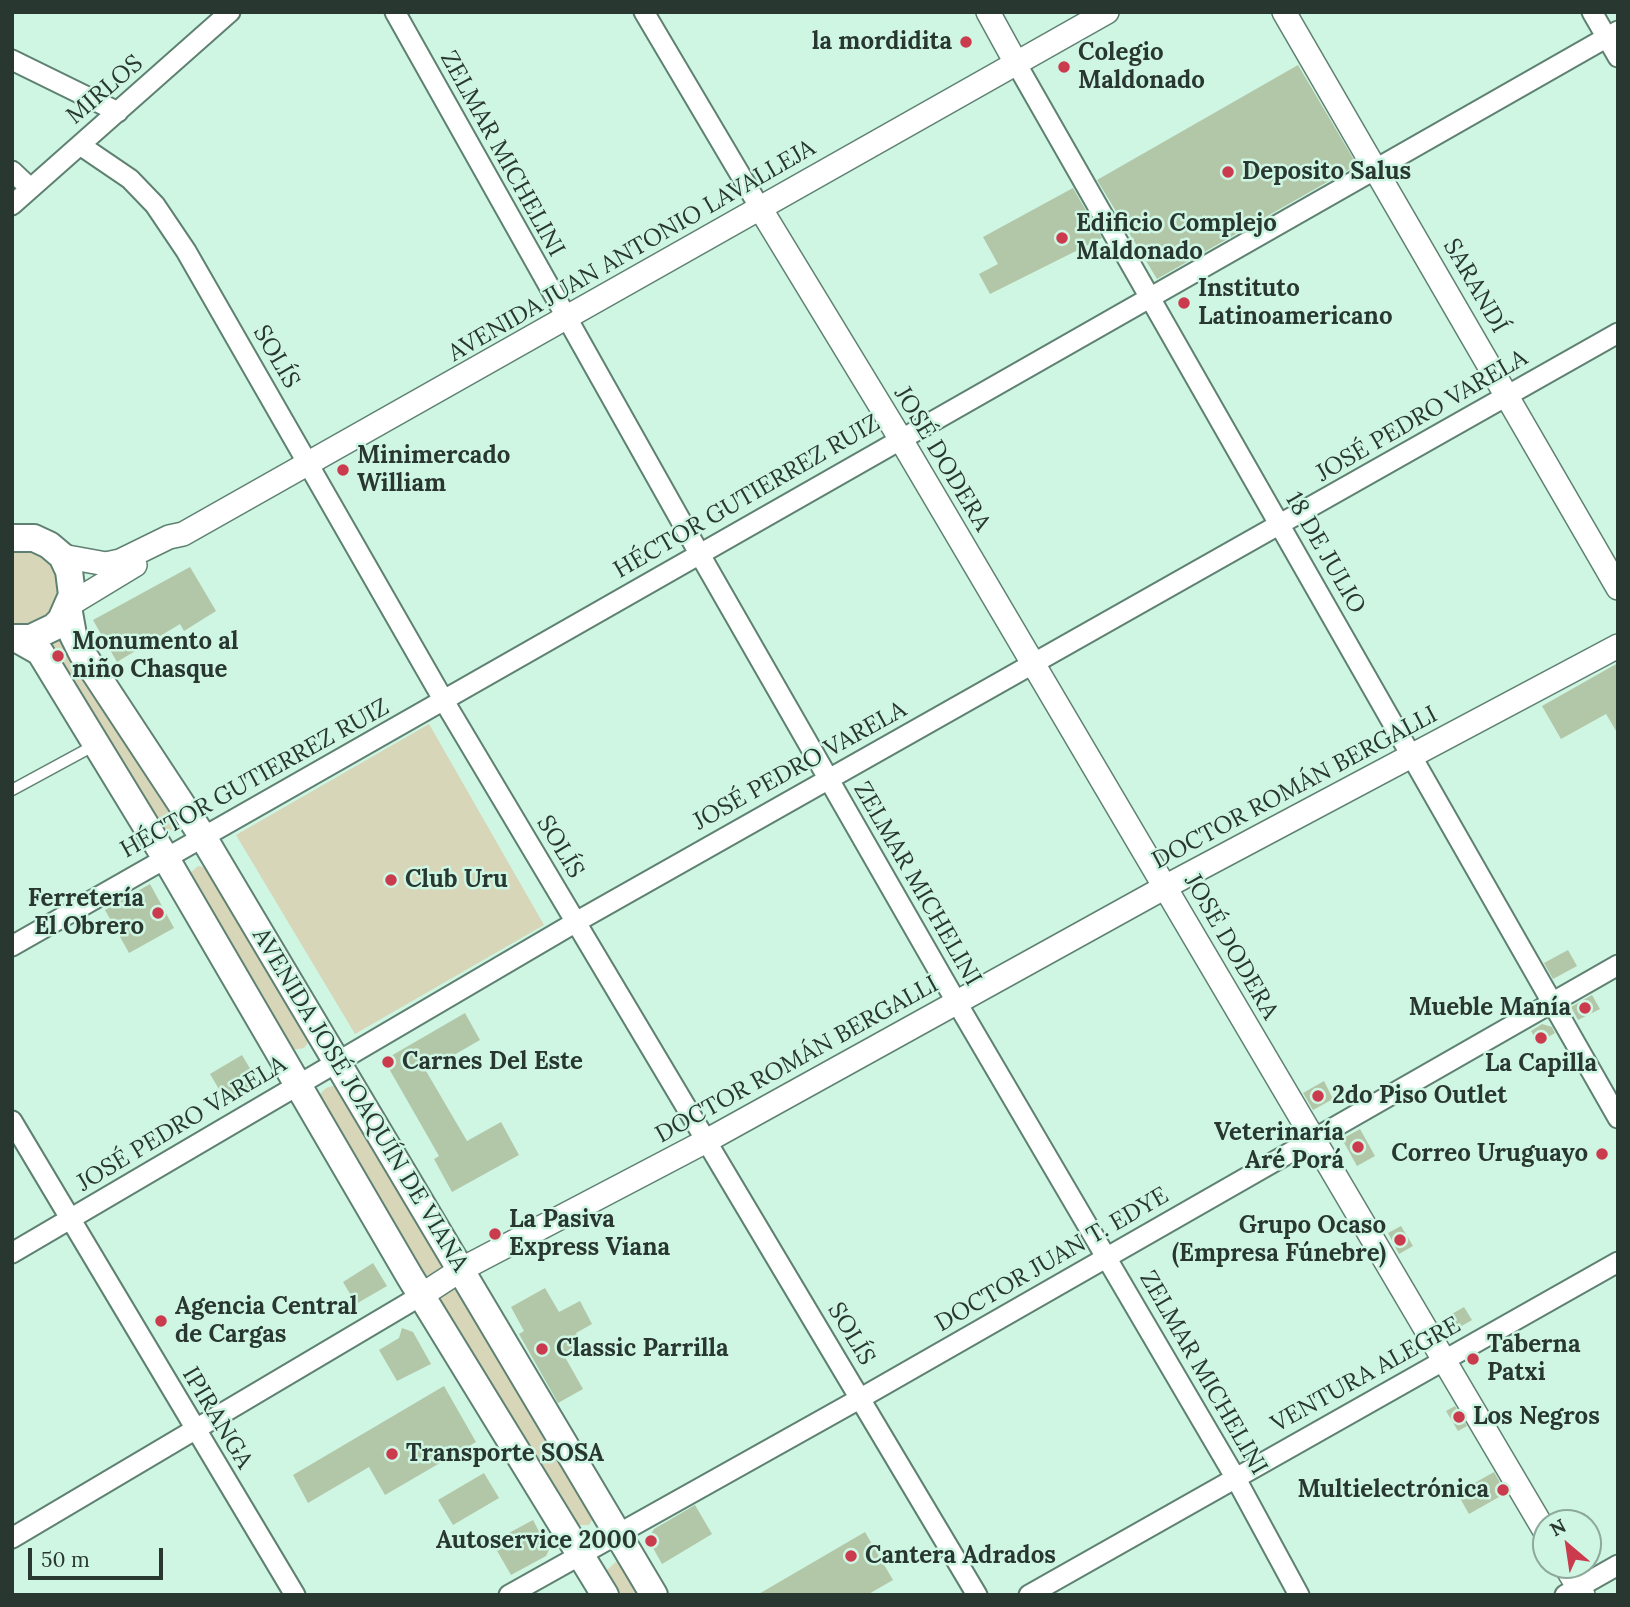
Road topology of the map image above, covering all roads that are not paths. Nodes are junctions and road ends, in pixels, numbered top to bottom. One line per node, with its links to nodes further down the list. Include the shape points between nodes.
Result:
1 (230, 12): 12 (street, MIRLOS)
2 (394, 12): 20 (street, ZELMAR MICHELINI)
3 (644, 12): 18 (street)
4 (988, 12): 11 (street, 18 DE JULIO)
5 (1107, 12): 11 (street, AVENIDA JUAN ANTONIO LAVALLEJA)
6 (1284, 12): 15 (street, SARANDÍ)
7 (1592, 12): 8 (street)
8 (1612, 34): 9 (street); 15 (street, HÉCTOR GUTIERREZ RUIZ)
9 (1618, 57)
10 (12, 60): 12 (street)
11 (1016, 62): 18 (street, AVENIDA JUAN ANTONIO LAVALLEJA); 19 (street, 18 DE JULIO)
12 (118, 112): 13 (street, MIRLOS)
13 (80, 145): 16 (street, MIRLOS); 24 (street, SOLÍS, via 130,179 155,205 187,251)
14 (12, 171): 16 (street)
15 (1377, 171): 19 (street, HÉCTOR GUTIERREZ RUIZ); 22 (street, SARANDÍ)
16 (30, 188): 17 (street, MIRLOS)
17 (12, 205)
18 (760, 208): 20 (street, AVENIDA JUAN ANTONIO LAVALLEJA); 23 (street, JOSÉ DODERA)
19 (1151, 297): 23 (street, HÉCTOR GUTIERREZ RUIZ); 25 (street, 18 DE JULIO)
20 (565, 319): 24 (street, AVENIDA JUAN ANTONIO LAVALLEJA); 28 (street, ZELMAR MICHELINI)
21 (1618, 333): 22 (street, JOSÉ PEDRO VARELA)
22 (1508, 395): 25 (street, JOSÉ PEDRO VARELA); 30 (street, SARANDÍ)
23 (900, 438): 28 (street, HÉCTOR GUTIERREZ RUIZ); 34 (street, JOSÉ DODERA)
24 (308, 465): 26 (street, AVENIDA JUAN ANTONIO LAVALLEJA); 35 (street, SOLÍS)
25 (1278, 525): 34 (street, JOSÉ PEDRO VARELA); 37 (street, 18 DE JULIO)
26 (183, 534): 29 (street, AVENIDA JUAN ANTONIO LAVALLEJA, via 113,562); 31 (street, AVENIDA JUAN ANTONIO LAVALLEJA)
27 (14, 537): 29 (main road, via 34,538)
28 (699, 553): 35 (street, HÉCTOR GUTIERREZ RUIZ); 38 (street, ZELMAR MICHELINI)
29 (62, 556): 31 (main road, AVENIDA JOSÉ JOAQUÍN DE VIANA, via 72,584)
30 (1618, 588)
31 (69, 606): 32 (main road, via 54,627); 40 (main road, AVENIDA JOSÉ JOAQUÍN DE VIANA, via 73,635 82,653)
32 (14, 638): 36 (main road, AVENIDA JOSÉ JOAQUÍN DE VIANA, via 40,652)
33 (1618, 646): 37 (street, DOCTOR ROMÁN BERGALLI)
34 (1034, 664): 38 (street, JOSÉ PEDRO VARELA); 42 (street, JOSÉ DODERA)
35 (444, 701): 40 (street, HÉCTOR GUTIERREZ RUIZ); 43 (street, SOLÍS)
36 (95, 745): 39 (lane); 41 (main road, AVENIDA JOSÉ JOAQUÍN DE VIANA)
37 (1411, 756): 42 (street, DOCTOR ROMÁN BERGALLI); 47 (street, 18 DE JULIO)
38 (828, 778): 43 (street, JOSÉ PEDRO VARELA); 46 (street, ZELMAR MICHELINI)
39 (12, 790)
40 (203, 837): 41 (street, HÉCTOR GUTIERREZ RUIZ); 48 (main road, AVENIDA JOSÉ JOAQUÍN DE VIANA)
41 (165, 857): 44 (street, HÉCTOR GUTIERREZ RUIZ); 49 (main road, AVENIDA JOSÉ JOAQUÍN DE VIANA)
42 (1166, 887): 46 (street, DOCTOR ROMÁN BERGALLI); 52 (street, JOSÉ DODERA)
43 (576, 922): 48 (street, JOSÉ PEDRO VARELA); 53 (street, SOLÍS)
44 (12, 946)
45 (1618, 965): 47 (street, DOCTOR JUAN T. EDYE)
46 (957, 1003): 53 (street, DOCTOR ROMÁN BERGALLI); 56 (street, ZELMAR MICHELINI)
47 (1551, 1004): 50 (street, 18 DE JULIO); 52 (street, DOCTOR JUAN T. EDYE)
48 (336, 1061): 49 (street, JOSÉ PEDRO VARELA); 58 (main road, AVENIDA JOSÉ JOAQUÍN DE VIANA)
49 (297, 1084): 54 (street, JOSÉ PEDRO VARELA); 59 (main road, AVENIDA JOSÉ JOAQUÍN DE VIANA)
50 (1618, 1118)
51 (12, 1121): 54 (street, IPIRANGA)
52 (1312, 1138): 56 (street, DOCTOR JUAN T. EDYE); 60 (street, JOSÉ DODERA)
53 (708, 1140): 58 (street, DOCTOR ROMÁN BERGALLI); 61 (street, SOLÍS)
54 (69, 1219): 55 (street, JOSÉ PEDRO VARELA); 62 (street, IPIRANGA)
55 (12, 1252)
56 (1107, 1256): 61 (street, DOCTOR JUAN T. EDYE); 63 (street, ZELMAR MICHELINI)
57 (1618, 1262): 60 (street, VENTURA ALEGRE)
58 (462, 1269): 59 (street, DOCTOR ROMÁN BERGALLI); 65 (main road, AVENIDA JOSÉ JOAQUÍN DE VIANA)
59 (422, 1295): 62 (street, DOCTOR ROMÁN BERGALLI); 67 (main road, AVENIDA JOSÉ JOAQUÍN DE VIANA)
60 (1441, 1360): 63 (street, VENTURA ALEGRE); 64 (street, JOSÉ DODERA)
61 (861, 1398): 65 (street, DOCTOR JUAN T. EDYE); 74 (street, SOLÍS)
62 (196, 1430): 66 (street, DOCTOR ROMÁN BERGALLI); 70 (street, IPIRANGA)
63 (1235, 1477): 75 (street, VENTURA ALEGRE); 76 (street, ZELMAR MICHELINI)
64 (1532, 1510)
65 (618, 1534): 67 (street, DOCTOR JUAN T. EDYE); 73 (main road, AVENIDA JOSÉ JOAQUÍN DE VIANA)
66 (12, 1538)
67 (580, 1554): 71 (street, DOCTOR JUAN T. EDYE); 72 (main road, AVENIDA JOSÉ JOAQUÍN DE VIANA)
68 (1618, 1565): 69 (street)
69 (1575, 1592)
70 (295, 1595)
71 (509, 1595)
72 (605, 1595)
73 (654, 1595)
74 (977, 1595)
75 (1030, 1595)
76 (1299, 1595)

